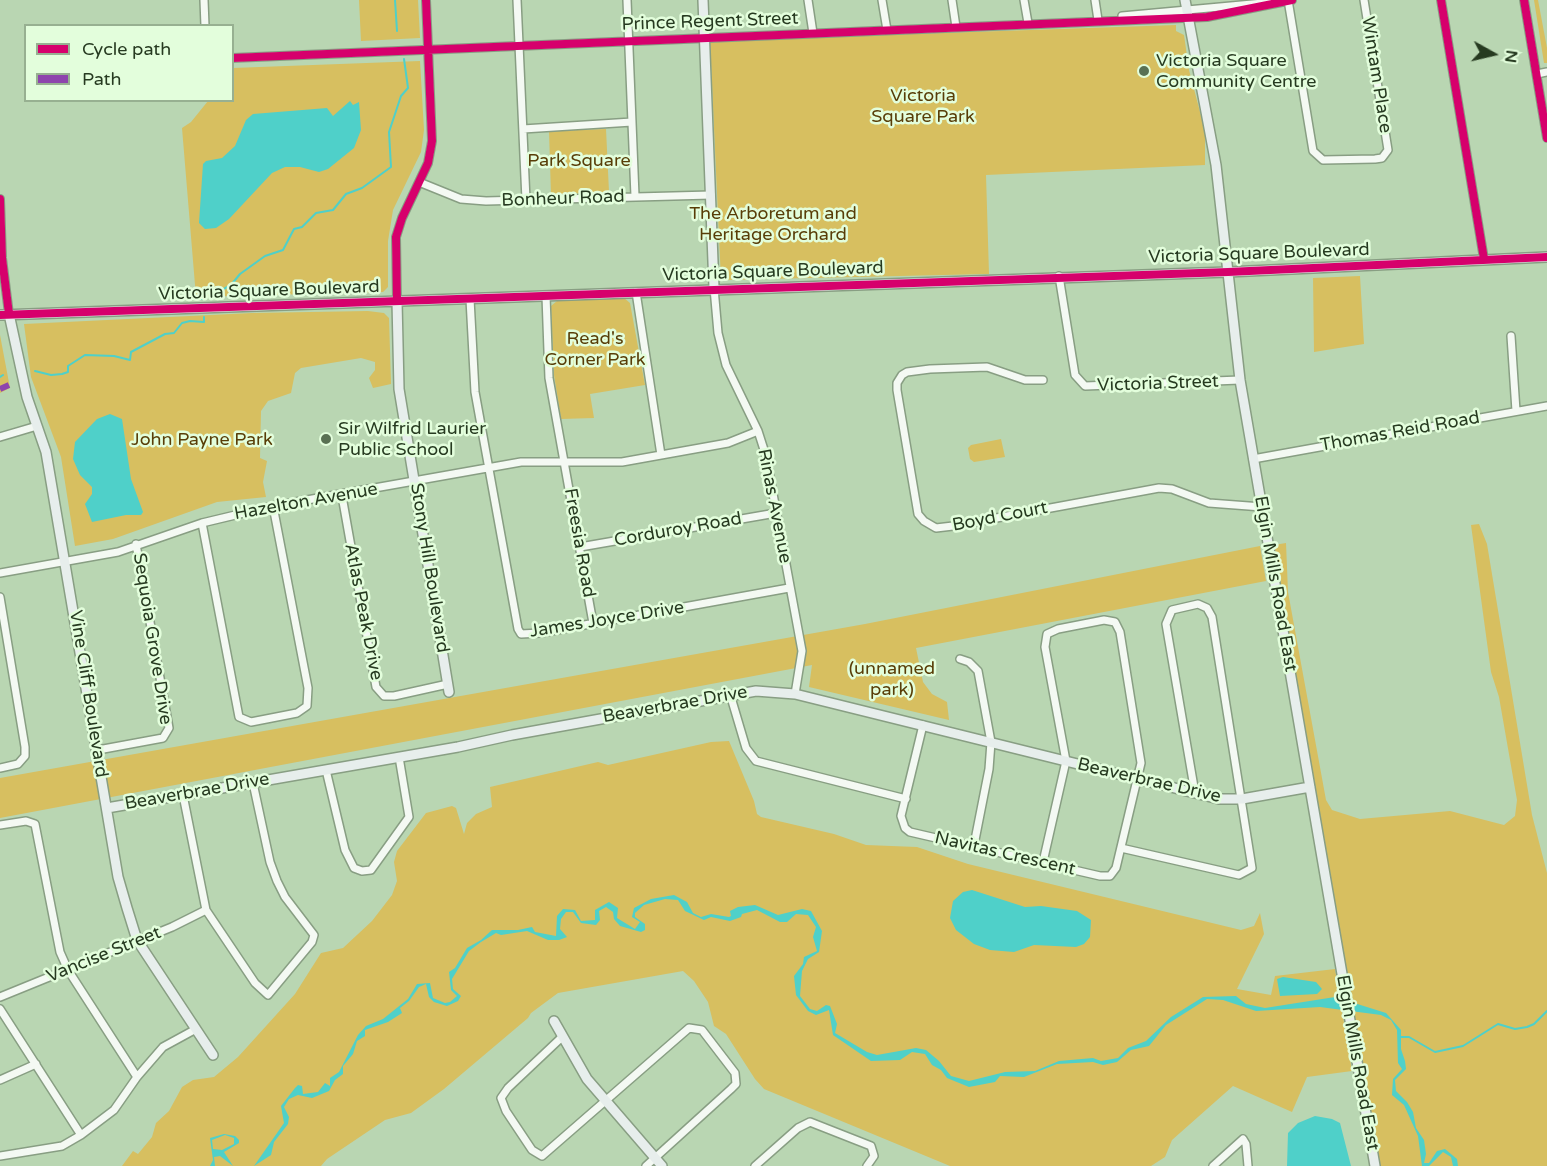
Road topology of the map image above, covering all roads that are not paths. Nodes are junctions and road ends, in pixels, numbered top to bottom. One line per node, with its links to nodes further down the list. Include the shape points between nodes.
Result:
1 (204, 0): 19 (street)
2 (426, 0): 26 (street)
3 (517, 0): 25 (street)
4 (627, 0): 24 (street)
5 (703, 0): 23 (street)
6 (808, 0): 22 (street)
7 (882, 0): 21 (street)
8 (952, 0): 20 (street)
9 (1024, 0): 18 (street)
10 (1095, 0): 17 (street)
11 (1185, 0): 16 (street, Elgin Mills Road East)
12 (1290, 0): 13 (street, Wintam Place, via 1316,156 1323,160 1382,158 1388,150); 16 (street, Prince Regent Street)
13 (1364, 0)
14 (1441, 0): 39 (street)
15 (1524, 0): 29 (street)
16 (1188, 14): 17 (street, Prince Regent Street, via 1138,14); 40 (street, Elgin Mills Road East, via 1216,165)
17 (1102, 20): 18 (street, Prince Regent Street)
18 (1028, 23): 20 (street, Prince Regent Street)
19 (205, 24)
20 (956, 27): 21 (street, Prince Regent Street)
21 (887, 30): 22 (street, Prince Regent Street)
22 (813, 33): 23 (street, Prince Regent Street)
23 (705, 38): 24 (street, Prince Regent Street); 34 (street)
24 (629, 40): 25 (street, Prince Regent Street); 30 (street)
25 (520, 47): 26 (street, Prince Regent Street); 31 (street)
26 (428, 49): 27 (street, Prince Regent Street); 33 (street, via 432,141)
27 (234, 58)
28 (1547, 72): 29 (street)
29 (1537, 74): 32 (street)
30 (632, 122): 31 (street); 35 (street)
31 (523, 129): 37 (street)
32 (1547, 138)
33 (419, 182): 37 (street, Bonheur Road, via 461,199); 46 (street, via 396,237)
34 (711, 195): 35 (street, Bonheur Road); 42 (street)
35 (636, 196): 37 (street, Bonheur Road)
36 (0, 199): 47 (street)
37 (526, 200)
38 (1547, 256): 39 (street, Victoria Square Boulevard)
39 (1484, 259): 40 (street, Victoria Square Boulevard)
40 (1228, 272): 41 (street, Victoria Square Boulevard); 50 (street, Elgin Mills Road East)
41 (1059, 276): 42 (street, Victoria Square Boulevard); 50 (street, Victoria Street, via 1077,381 1084,386)
42 (714, 288): 43 (street, Victoria Square Boulevard); 54 (street, Rinas Avenue, via 726,365)
43 (636, 292): 44 (street, Victoria Square Boulevard); 56 (street)
44 (546, 296): 45 (street, Victoria Square Boulevard); 58 (street, Freesia Road, via 549,378)
45 (470, 299): 46 (street, Victoria Square Boulevard); 59 (street, James Joyce Drive, via 475,392)
46 (397, 301): 47 (street, Victoria Square Boulevard); 60 (street, Stony Hill Boulevard, via 399,388)
47 (4, 315): 53 (street, Vine Cliff Boulevard)
48 (1511, 336): 52 (street)
49 (1043, 380): 63 (street, Boyd Court, via 1025,380 987,367 930,369 902,375 897,390 918,514 924,521 943,528 1159,488 1209,503)
50 (1240, 380): 57 (street, Elgin Mills Road East)
51 (1547, 406): 52 (street, Thomas Reid Road)
52 (1516, 411): 57 (street, Thomas Reid Road)
53 (37, 426): 55 (street); 68 (street, Vine Cliff Boulevard, via 46,453)
54 (758, 430): 56 (street, Hazelton Avenue, via 728,442); 64 (street, Rinas Avenue)
55 (0, 437)
56 (661, 455): 58 (street, Hazelton Avenue, via 622,462)
57 (1253, 459): 63 (street, Elgin Mills Road East)
58 (564, 463): 59 (street, Hazelton Avenue, via 521,462); 67 (street, Freesia Road)
59 (489, 469): 60 (street, Hazelton Avenue); 72 (street, James Joyce Drive, via 518,629 526,635)
60 (415, 483): 61 (street, Hazelton Avenue); 74 (street, Stony Hill Boulevard)
61 (342, 495): 62 (street, Hazelton Avenue); 74 (street, Atlas Peak Drive, via 376,687 384,696)
62 (273, 506): 65 (street, Hazelton Avenue); 65 (street, via 308,688 307,706 297,713 251,722 239,717)
63 (1262, 507): 86 (street, Elgin Mills Road East)
64 (776, 513): 67 (street, Corduroy Road); 70 (street, Rinas Avenue)
65 (202, 523): 66 (street, Hazelton Avenue)
66 (136, 544): 68 (street, Hazelton Avenue, via 118,552); 79 (street, Sequoia Grove Drive, via 169,728 163,738)
67 (580, 547): 72 (street, Freesia Road)
68 (66, 562): 69 (street, Hazelton Avenue); 79 (street, Vine Cliff Boulevard)
69 (0, 573)
70 (789, 588): 72 (street, James Joyce Drive); 76 (street, Rinas Avenue, via 802,651)
71 (0, 597): 82 (street, via 26,747 18,764)
72 (593, 623)
73 (960, 659): 78 (street, via 978,671)
74 (449, 688)
75 (730, 694): 76 (street, Beaverbrae Drive); 80 (street, Beaverbrae Drive); 89 (street, via 746,748 756,761)
76 (795, 694): 77 (street, Beaverbrae Drive)
77 (923, 726): 78 (street, Beaverbrae Drive); 89 (street, Navitas Crescent)
78 (991, 742): 81 (street, Beaverbrae Drive); 93 (street, via 990,769)
79 (98, 750): 91 (street, Vine Cliff Boulevard)
80 (399, 757): 83 (street, Beaverbrae Drive); 83 (street, via 409,817 371,870 354,868 345,850)
81 (1066, 761): 84 (street, Beaverbrae Drive); 84 (street, Navitas Crescent, via 1045,646 1047,634 1109,620 1120,632 1141,756); 95 (street)
82 (0, 768)
83 (326, 770): 85 (street, Beaverbrae Drive)
84 (1138, 779): 87 (street, Beaverbrae Drive); 94 (street, Navitas Crescent)
85 (253, 783): 88 (street, Beaverbrae Drive); 96 (street, via 277,881 313,931 313,938 268,995 255,983)
86 (1310, 787): 90 (street, Beaverbrae Drive); 118 (street, Elgin Mills Road East)
87 (1195, 793): 90 (street, Beaverbrae Drive); 90 (street, via 1166,624 1172,610 1198,604 1207,608 1212,617)
88 (183, 795): 91 (street, Beaverbrae Drive); 96 (street)
89 (906, 799): 93 (street, Navitas Crescent, via 901,821 910,832)
90 (1242, 799): 94 (street, via 1253,864 1244,874)
91 (107, 808): 97 (street, Vine Cliff Boulevard, via 118,877)
92 (0, 825): 98 (street, via 26,821 35,824 60,952)
93 (974, 845): 95 (street, Navitas Crescent)
94 (1121, 848): 95 (street, Navitas Crescent, via 1114,873 1108,877)
95 (1043, 862)
96 (206, 910): 97 (street, Vancise Street)
97 (138, 940): 98 (street, Vancise Street); 102 (street, Vine Cliff Boulevard)
98 (68, 970): 99 (street, Vancise Street); 106 (street)
99 (0, 997)
100 (0, 1009): 105 (street)
101 (554, 1021): 103 (street)
102 (196, 1029): 104 (street, Vine Cliff Boulevard); 106 (street, via 163,1047)
103 (562, 1037): 108 (street); 108 (street, via 504,1093 506,1111 532,1150 542,1156)
104 (213, 1055)
105 (36, 1064): 107 (street); 109 (street)
106 (137, 1077): 109 (street, via 114,1110)
107 (0, 1080)
108 (605, 1103): 111 (street); 111 (street, via 684,1031 697,1027 702,1030 735,1073 736,1084)
109 (81, 1135): 110 (street, via 62,1146)
110 (0, 1156)
111 (655, 1158): 112 (street); 113 (street)
112 (646, 1166)
113 (662, 1166)
114 (755, 1166): 115 (street, via 810,1122 870,1146 873,1156)
115 (867, 1166)
116 (1213, 1166): 117 (street, via 1242,1139)
117 (1248, 1166)
118 (1375, 1166)

